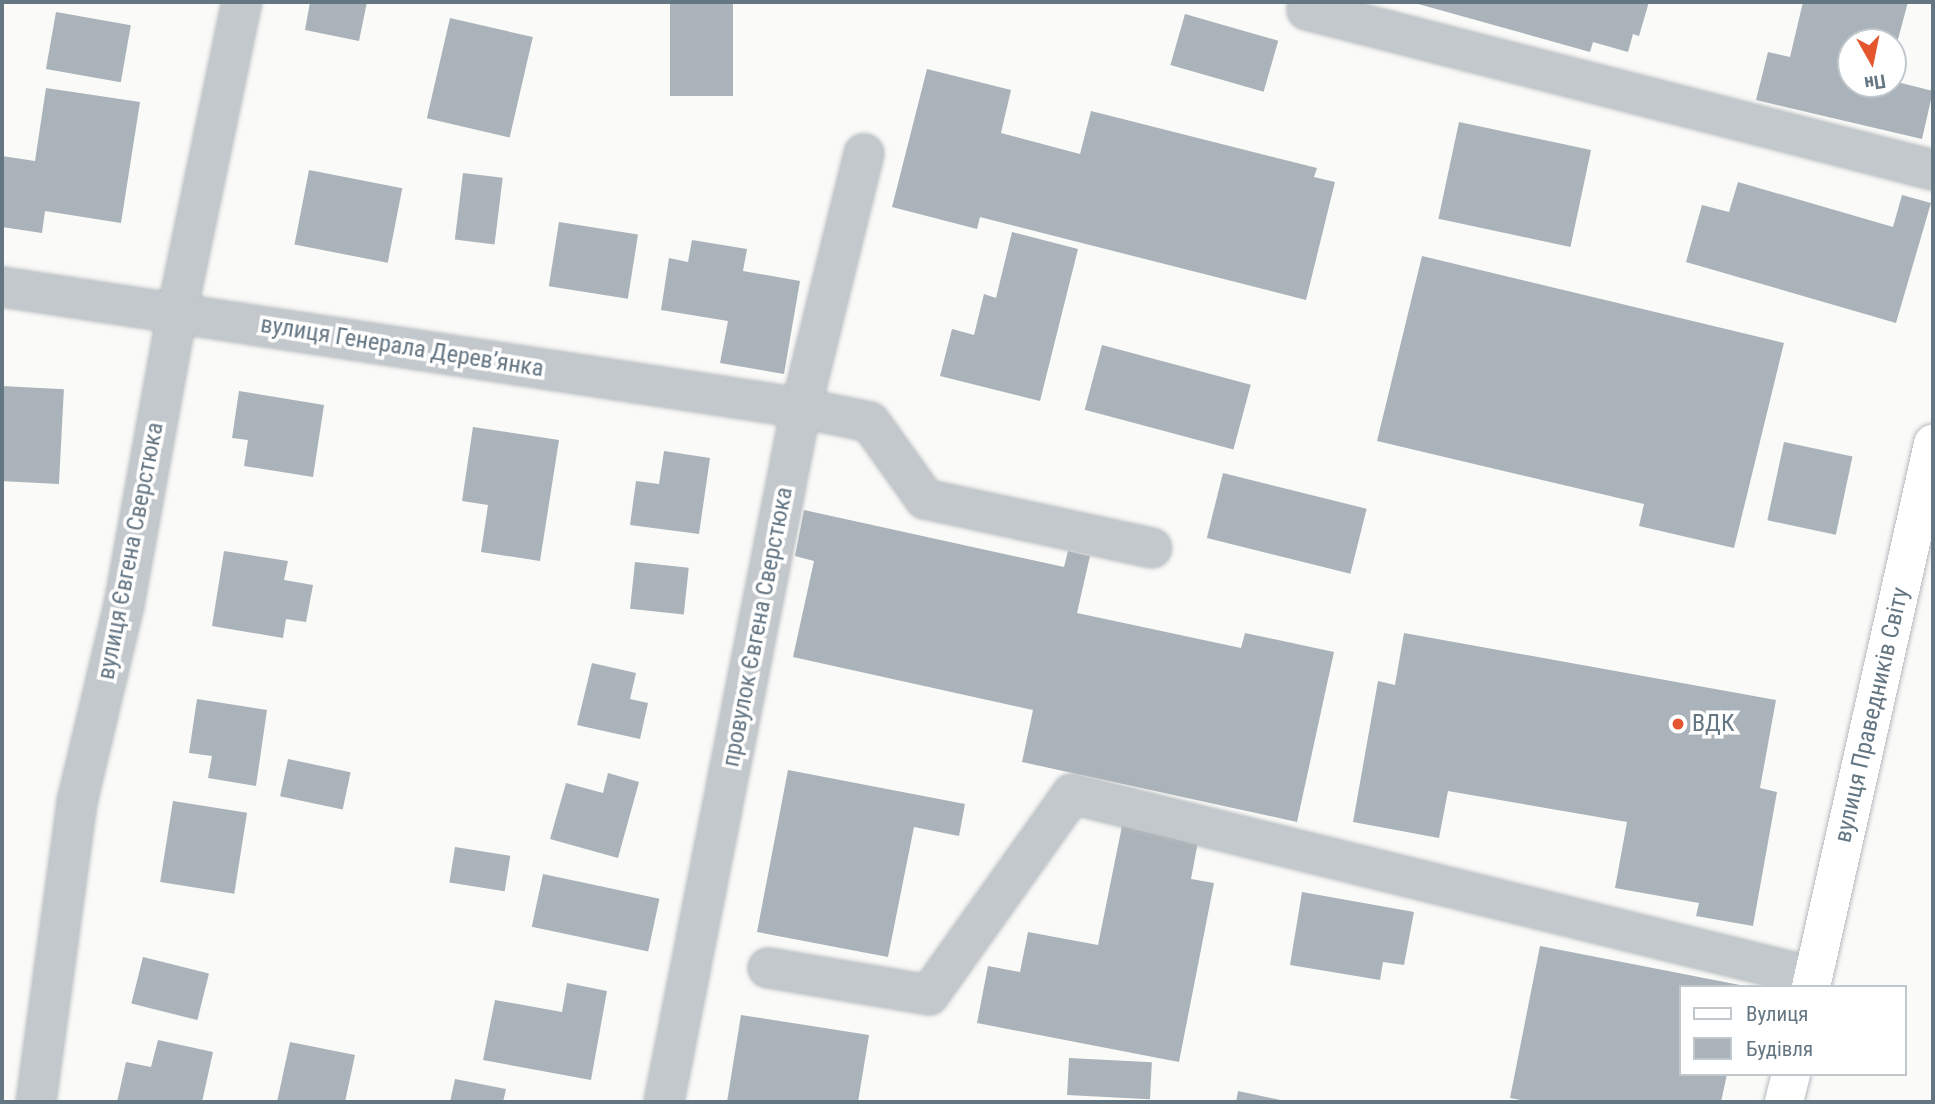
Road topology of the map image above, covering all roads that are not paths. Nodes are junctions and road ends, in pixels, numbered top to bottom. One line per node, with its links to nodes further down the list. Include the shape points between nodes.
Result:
1 (242, 2): 6 (street, вулиця Євгена Сверстюка)
2 (1308, 2): 4 (street, via 1307,10)
3 (864, 154): 7 (street, провулок Євгена Сверстюка)
4 (1933, 170)
5 (2, 287): 6 (street, вулиця Генерала Деревʼянка)
6 (177, 312): 7 (street, вулиця Генерала Деревʼянка); 13 (street, вулиця Євгена Сверстюка, via 124,605 77,802)
7 (802, 408): 9 (street, вулиця Генерала Деревʼянка, via 870,422 925,499); 14 (street, провулок Євгена Сверстюка)
8 (1933, 444): 11 (main road, вулиця Праведників Світу)
9 (1152, 548)
10 (768, 968): 11 (street, via 929,995 1072,794)
11 (1812, 982)
12 (1790, 1076): 15 (main road)
13 (36, 1102)
14 (664, 1102)
15 (1784, 1102)

